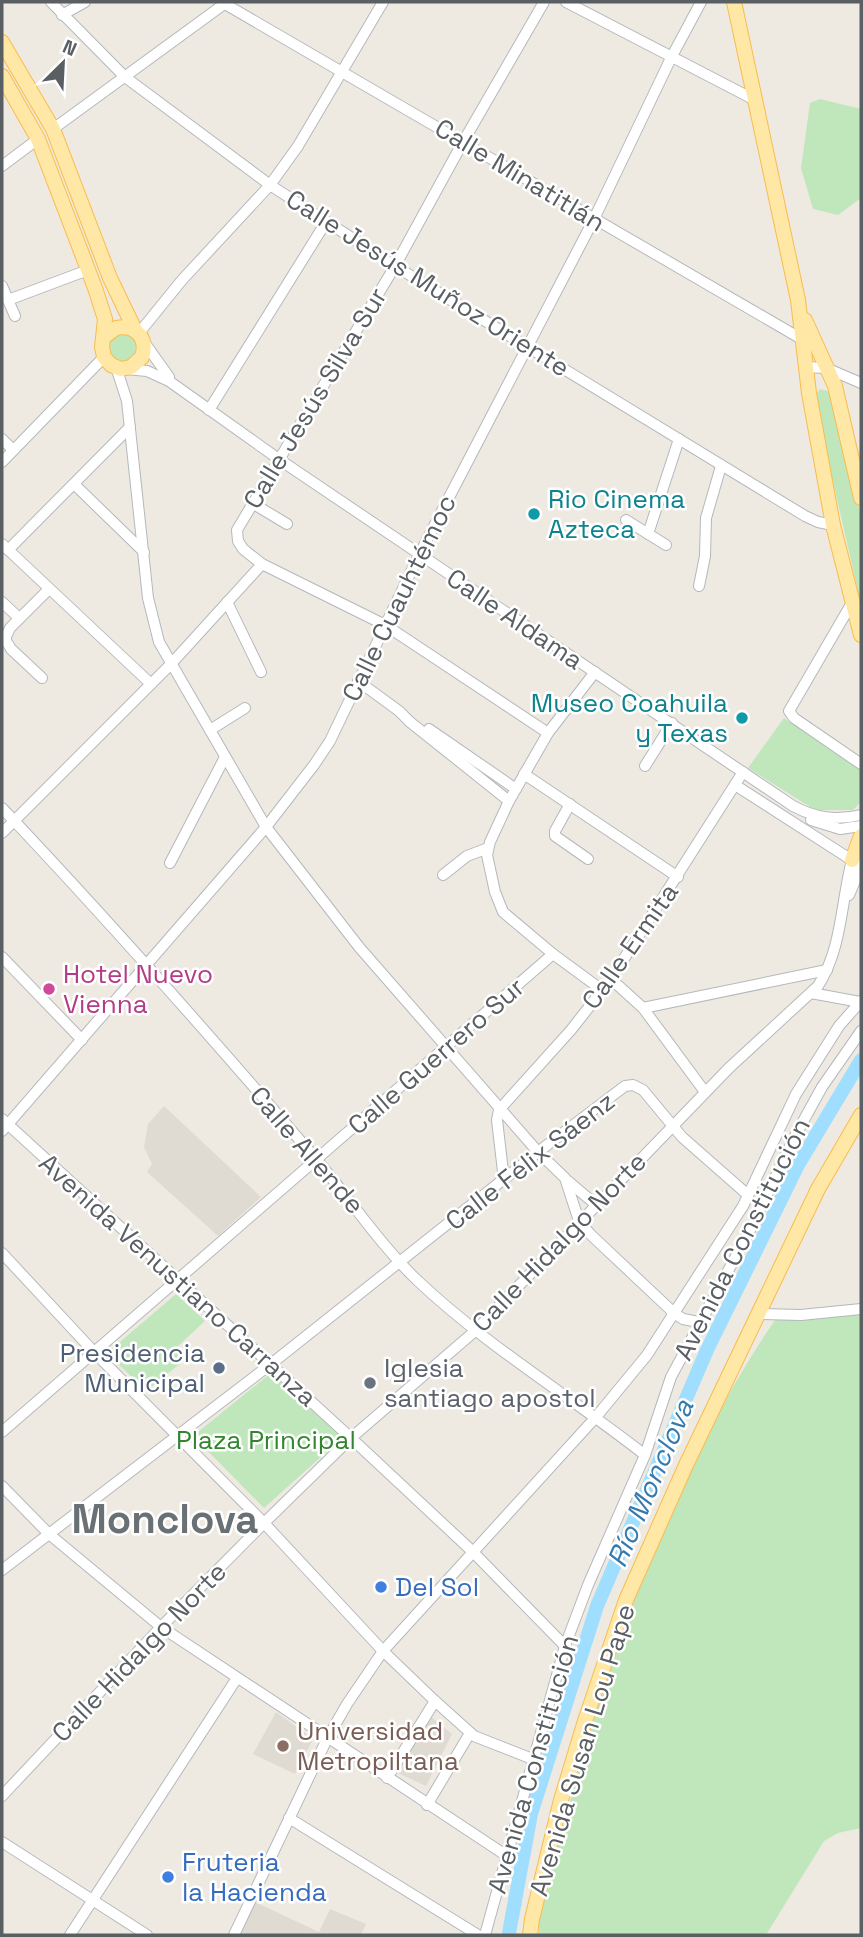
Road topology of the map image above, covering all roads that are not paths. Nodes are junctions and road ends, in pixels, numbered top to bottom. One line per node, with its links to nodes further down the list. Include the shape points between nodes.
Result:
1 (51, 2): 9 (street, Calle Jesús Muñoz Oriente)
2 (85, 2): 9 (street)
3 (383, 2): 12 (street)
4 (544, 2): 18 (street, Calle Jesús Silva Sur)
5 (566, 2): 11 (street)
6 (701, 2): 11 (street, Calle Cuauhtémoc)
7 (226, 3): 12 (street, Calle Minatitlán); 14 (street)
8 (736, 4): 15 (main road)
9 (62, 15): 14 (street, Calle Jesús Muñoz Oriente)
10 (2, 42): 16 (main road)
11 (671, 58): 15 (street); 21 (street, Calle Cuauhtémoc)
12 (343, 71): 18 (street, Calle Minatitlán); 20 (street)
13 (2, 76): 17 (main road)
14 (125, 77): 16 (street); 20 (street, Calle Jesús Muñoz Oriente)
15 (755, 100): 30 (main road)
16 (54, 129): 28 (main road, via 110,278)
17 (38, 139): 19 (street); 24 (main road)
18 (463, 142): 21 (street, Calle Minatitlán); 23 (street, Calle Jesús Silva Sur)
19 (2, 166)
20 (270, 185): 22 (street, Calle Jesús Muñoz Oriente); 28 (street, via 182,280)
21 (594, 219): 30 (street, Calle Minatitlán); 31 (street, Calle Cuauhtémoc)
22 (326, 222): 23 (street, Calle Jesús Muñoz Oriente); 40 (street)
23 (395, 266): 31 (street, Calle Jesús Muñoz Oriente); 45 (street, Calle Jesús Silva Sur)
24 (88, 270): 26 (street); 29 (main road, via 105,319)
25 (2, 286): 26 (street)
26 (8, 299): 27 (street)
27 (15, 316)
28 (139, 335): 29 (main road, via 121,326); 34 (main road, via 142,357 135,365); 38 (street, Calle Aldama)
29 (104, 337): 32 (main road)
30 (808, 342): 33 (main road); 35 (main road)
31 (527, 344): 43 (street, Calle Jesús Muñoz Oriente); 58 (street, Calle Cuauhtémoc)
32 (104, 357): 34 (main road); 44 (street)
33 (805, 367): 35 (street); 39 (main road)
34 (121, 368): 38 (street, Calle Aldama, via 156,374); 41 (street)
35 (826, 368): 36 (street); 37 (main road)
36 (861, 383)
37 (835, 386): 39 (main road, via 818,378); 49 (main road)
38 (181, 389): 40 (street, Calle Aldama)
39 (809, 393): 53 (main road)
40 (209, 410): 45 (street, Calle Aldama)
41 (130, 427): 48 (street); 57 (street)
42 (2, 439): 44 (street)
43 (678, 439): 47 (street, Calle Jesús Muñoz Oriente); 54 (street)
44 (13, 450): 46 (street)
45 (280, 460): 50 (street, Calle Jesús Silva Sur); 58 (street, Calle Aldama)
46 (2, 462)
47 (721, 466): 53 (street, Calle Jesús Muñoz Oriente, via 806,516); 60 (street, via 706,518)
48 (74, 484): 56 (street); 57 (street)
49 (861, 498)
50 (252, 503): 52 (street); 59 (street, Calle Jesús Silva Sur, via 237,530 238,541)
51 (626, 520): 54 (street)
52 (287, 524)
53 (833, 526): 62 (main road)
54 (648, 534): 55 (street)
55 (666, 545)
56 (5, 547): 61 (street)
57 (144, 552): 68 (street, via 154,624)
58 (419, 555): 66 (street, Calle Cuauhtémoc); 70 (street, Calle Aldama)
59 (262, 564): 64 (street); 66 (street)
60 (699, 586)
61 (49, 589): 65 (street); 73 (street)
62 (853, 601): 67 (main road); 80 (street, via 789,711)
63 (2, 602): 65 (street)
64 (227, 603): 68 (street); 69 (street)
65 (19, 618): 71 (street, via 6,634 7,645)
66 (385, 625): 72 (street, Calle Cuauhtémoc); 78 (street)
67 (861, 635)
68 (172, 664): 73 (street); 77 (street)
69 (261, 672)
70 (595, 672): 76 (street, Calle Aldama); 78 (street)
71 (42, 678)
72 (358, 681): 75 (street); 93 (street, Calle Cuauhtémoc, via 330,741)
73 (151, 684): 91 (street)
74 (245, 708): 77 (street)
75 (400, 711): 85 (street); 86 (street)
76 (672, 723): 81 (street); 82 (street, Calle Aldama)
77 (210, 730): 79 (street)
78 (548, 733): 83 (street)
79 (225, 757): 93 (street); 100 (street)
80 (861, 764)
81 (645, 766)
82 (743, 772): 84 (street, Calle Ermita); 88 (street, Calle Aldama)
83 (524, 774): 85 (street); 87 (street)
84 (735, 785): 96 (street); 103 (street, Calle Ermita)
85 (516, 789): 86 (street)
86 (509, 801): 98 (street)
87 (570, 804): 99 (street, via 556,837); 103 (street)
88 (793, 806): 90 (street, Calle Aldama, via 831,819); 94 (street, via 815,822)
89 (2, 808): 91 (street, Calle Allende)
90 (861, 815)
91 (14, 821): 95 (street); 106 (street, Calle Allende)
92 (861, 826): 94 (street)
93 (266, 827): 106 (street, Calle Cuauhtémoc); 115 (street, via 359,947)
94 (840, 829): 96 (street)
95 (2, 833)
96 (811, 834): 101 (street)
97 (861, 836): 101 (main road)
98 (488, 848): 102 (street, via 467,856); 104 (street, via 500,909)
99 (588, 859)
100 (170, 863)
101 (858, 864): 107 (street, Calle Hidalgo Norte)
102 (443, 875)
103 (678, 877): 108 (street, Calle Ermita)
104 (553, 954): 109 (street); 115 (street, Calle Guerrero Sur)
105 (2, 957): 114 (street)
106 (145, 965): 114 (street, Calle Cuauhtémoc); 122 (street, Calle Allende)
107 (827, 970): 110 (street, Calle Hidalgo Norte); 112 (street)
108 (611, 979): 109 (street, Calle Ermita); 112 (street)
109 (602, 990): 117 (street, Calle Ermita)
110 (811, 993): 111 (street); 116 (street, Calle Hidalgo Norte)
111 (861, 1002): 125 (street, via 839,1026 796,1094)
112 (643, 1008): 116 (street)
113 (861, 1031): 135 (street, Avenida Constitución, via 822,1087)
114 (82, 1040): 119 (street, Calle Cuauhtémoc)
115 (446, 1047): 117 (street); 122 (street, Calle Guerrero Sur)
116 (705, 1092): 120 (street, Calle Hidalgo Norte)
117 (501, 1108): 121 (street); 124 (street, via 497,1120)
118 (861, 1115): 134 (main road, Avenida Susan Lou Pape, via 818,1189)
119 (4, 1125): 130 (street, Avenida Venustiano Carranza)
120 (672, 1125): 121 (street, Calle Félix Sáenz, via 643,1090 630,1084); 125 (street, Calle Félix Sáenz); 126 (street, Calle Hidalgo Norte)
121 (538, 1152): 123 (street); 124 (street, Calle Félix Sáenz)
122 (317, 1160): 129 (street, Calle Allende); 130 (street, Calle Guerrero Sur)
123 (565, 1178): 126 (street); 127 (street)
124 (504, 1180): 129 (street, Calle Félix Sáenz)
125 (748, 1195): 133 (street)
126 (595, 1204): 127 (street, Calle Hidalgo Norte)
127 (579, 1221): 133 (street); 136 (street, Calle Hidalgo Norte)
128 (2, 1253): 137 (street)
129 (401, 1263): 136 (street, Calle Allende); 138 (street, Calle Félix Sáenz)
130 (178, 1281): 137 (street, Calle Guerrero Sur); 138 (street, Avenida Venustiano Carranza)
131 (861, 1298): 132 (street)
132 (858, 1309): 134 (street)
133 (674, 1313): 135 (street); 139 (street, via 647,1355)
134 (758, 1314): 171 (main road, Avenida Susan Lou Pape, via 613,1633 561,1800)
135 (699, 1322): 143 (street, Avenida Constitución, via 665,1391)
136 (475, 1331): 139 (street, Calle Allende); 142 (street, Calle Hidalgo Norte)
137 (94, 1352): 140 (street, Calle Guerrero Sur); 141 (street)
138 (271, 1364): 141 (street, Calle Félix Sáenz); 142 (street, Avenida Venustiano Carranza)
139 (596, 1417): 143 (street, Calle Allende); 147 (street)
140 (2, 1432)
141 (177, 1437): 145 (street); 146 (street, Calle Félix Sáenz)
142 (351, 1438): 145 (street, Calle Hidalgo Norte); 147 (street, Avenida Venustiano Carranza)
143 (645, 1455): 150 (street, Avenida Constitución)
144 (2, 1486): 146 (street)
145 (264, 1523): 149 (street, Calle Hidalgo Norte); 151 (street)
146 (49, 1534): 148 (street, Calle Félix Sáenz); 149 (street)
147 (472, 1551): 150 (street, Avenida Venustiano Carranza); 151 (street)
148 (2, 1570)
149 (161, 1627): 152 (street); 158 (street, Calle Hidalgo Norte)
150 (565, 1646): 156 (street, Avenida Constitución)
151 (383, 1651): 153 (street); 155 (street)
152 (237, 1678): 155 (street); 163 (street)
153 (435, 1701): 154 (street); 157 (street)
154 (470, 1733): 156 (street); 159 (street)
155 (327, 1739): 157 (street); 160 (street)
156 (535, 1760): 162 (street, Avenida Constitución)
157 (387, 1778): 159 (street)
158 (2, 1796)
159 (427, 1805): 162 (street)
160 (289, 1818): 167 (street); 168 (street)
161 (2, 1842): 163 (street)
162 (507, 1856): 164 (street, Avenida Constitución)
163 (92, 1902): 165 (street); 166 (street)
164 (489, 1922): 169 (street, Avenida Constitución); 170 (street)
165 (71, 1935)
166 (147, 1935)
167 (233, 1935)
168 (478, 1935)
169 (485, 1935)
170 (493, 1935)
171 (530, 1935)

